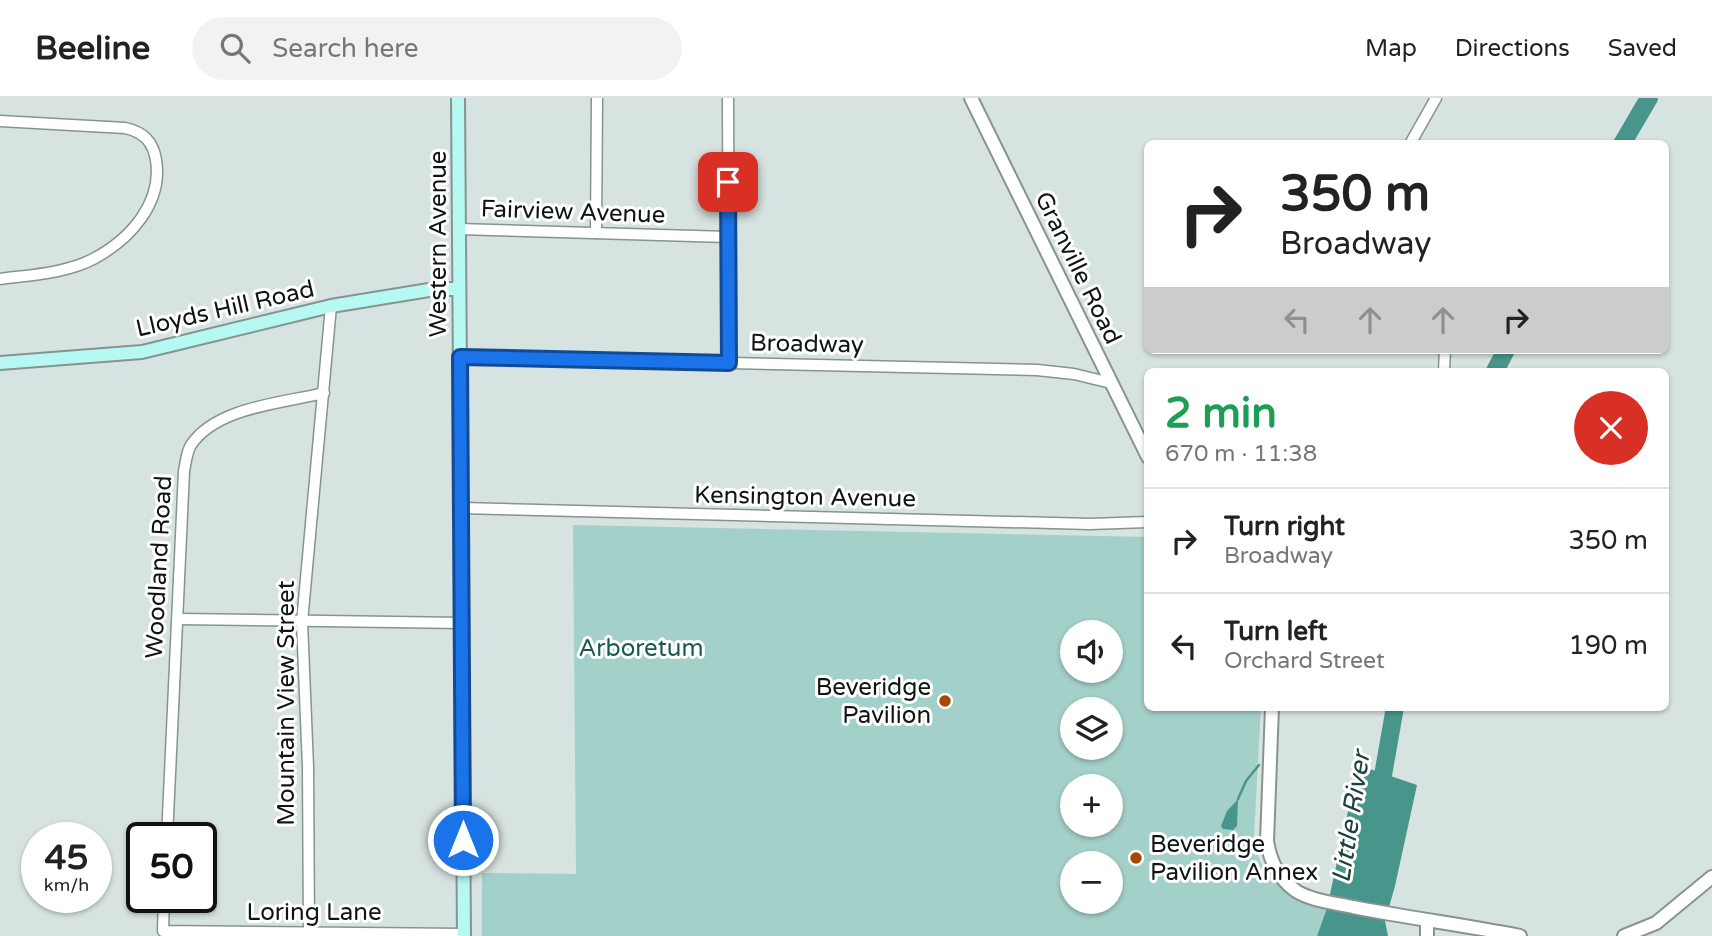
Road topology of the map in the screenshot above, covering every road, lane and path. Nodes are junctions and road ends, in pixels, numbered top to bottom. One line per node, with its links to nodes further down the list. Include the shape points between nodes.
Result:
1 (458, 98): 8 (main road, Western Avenue)
2 (597, 98): 9 (street)
3 (728, 98): 10 (street)
4 (971, 98): 17 (street, Granville Road)
5 (1436, 98): 7 (street)
6 (0, 121): 11 (street, via 136,131 153,149 158,176 155,192 137,224 109,250 78,265)
7 (1412, 140)
8 (458, 229): 9 (street, Fairview Avenue); 12 (main road, Western Avenue)
9 (596, 233): 10 (street, Fairview Avenue)
10 (728, 237): 16 (street)
11 (0, 279)
12 (459, 289): 13 (main road, Lloyds Hill Road); 14 (main road, Western Avenue)
13 (331, 306): 15 (main road, Lloyds Hill Road, via 142,352); 18 (street, Mountain View Street)
14 (460, 357): 16 (street, Broadway); 20 (main road, Western Avenue)
15 (0, 363)
16 (729, 363): 17 (street, Broadway, via 1037,370)
17 (1111, 383): 19 (street, Granville Road)
18 (324, 393): 22 (street, Woodland Road, via 230,415 214,423 191,446 184,471); 23 (street, Mountain View Street)
19 (1144, 449)
20 (461, 508): 21 (street, Kensington Avenue); 24 (main road, Western Avenue)
21 (1144, 522)
22 (177, 619): 23 (street); 26 (street, Woodland Road)
23 (302, 622): 24 (street); 30 (street, Mountain View Street)
24 (462, 623): 31 (main road, Western Avenue)
25 (1272, 711): 29 (street, via 1267,824 1269,852 1278,872 1297,892 1311,897)
26 (168, 822)
27 (1712, 877): 34 (street, via 1656,923)
28 (164, 913): 30 (street, Loring Lane, via 163,932)
29 (1427, 921): 32 (street); 33 (street)
30 (309, 933): 31 (street, Loring Lane)
31 (464, 935)
32 (1427, 936)
33 (1520, 936)
34 (1624, 936)

